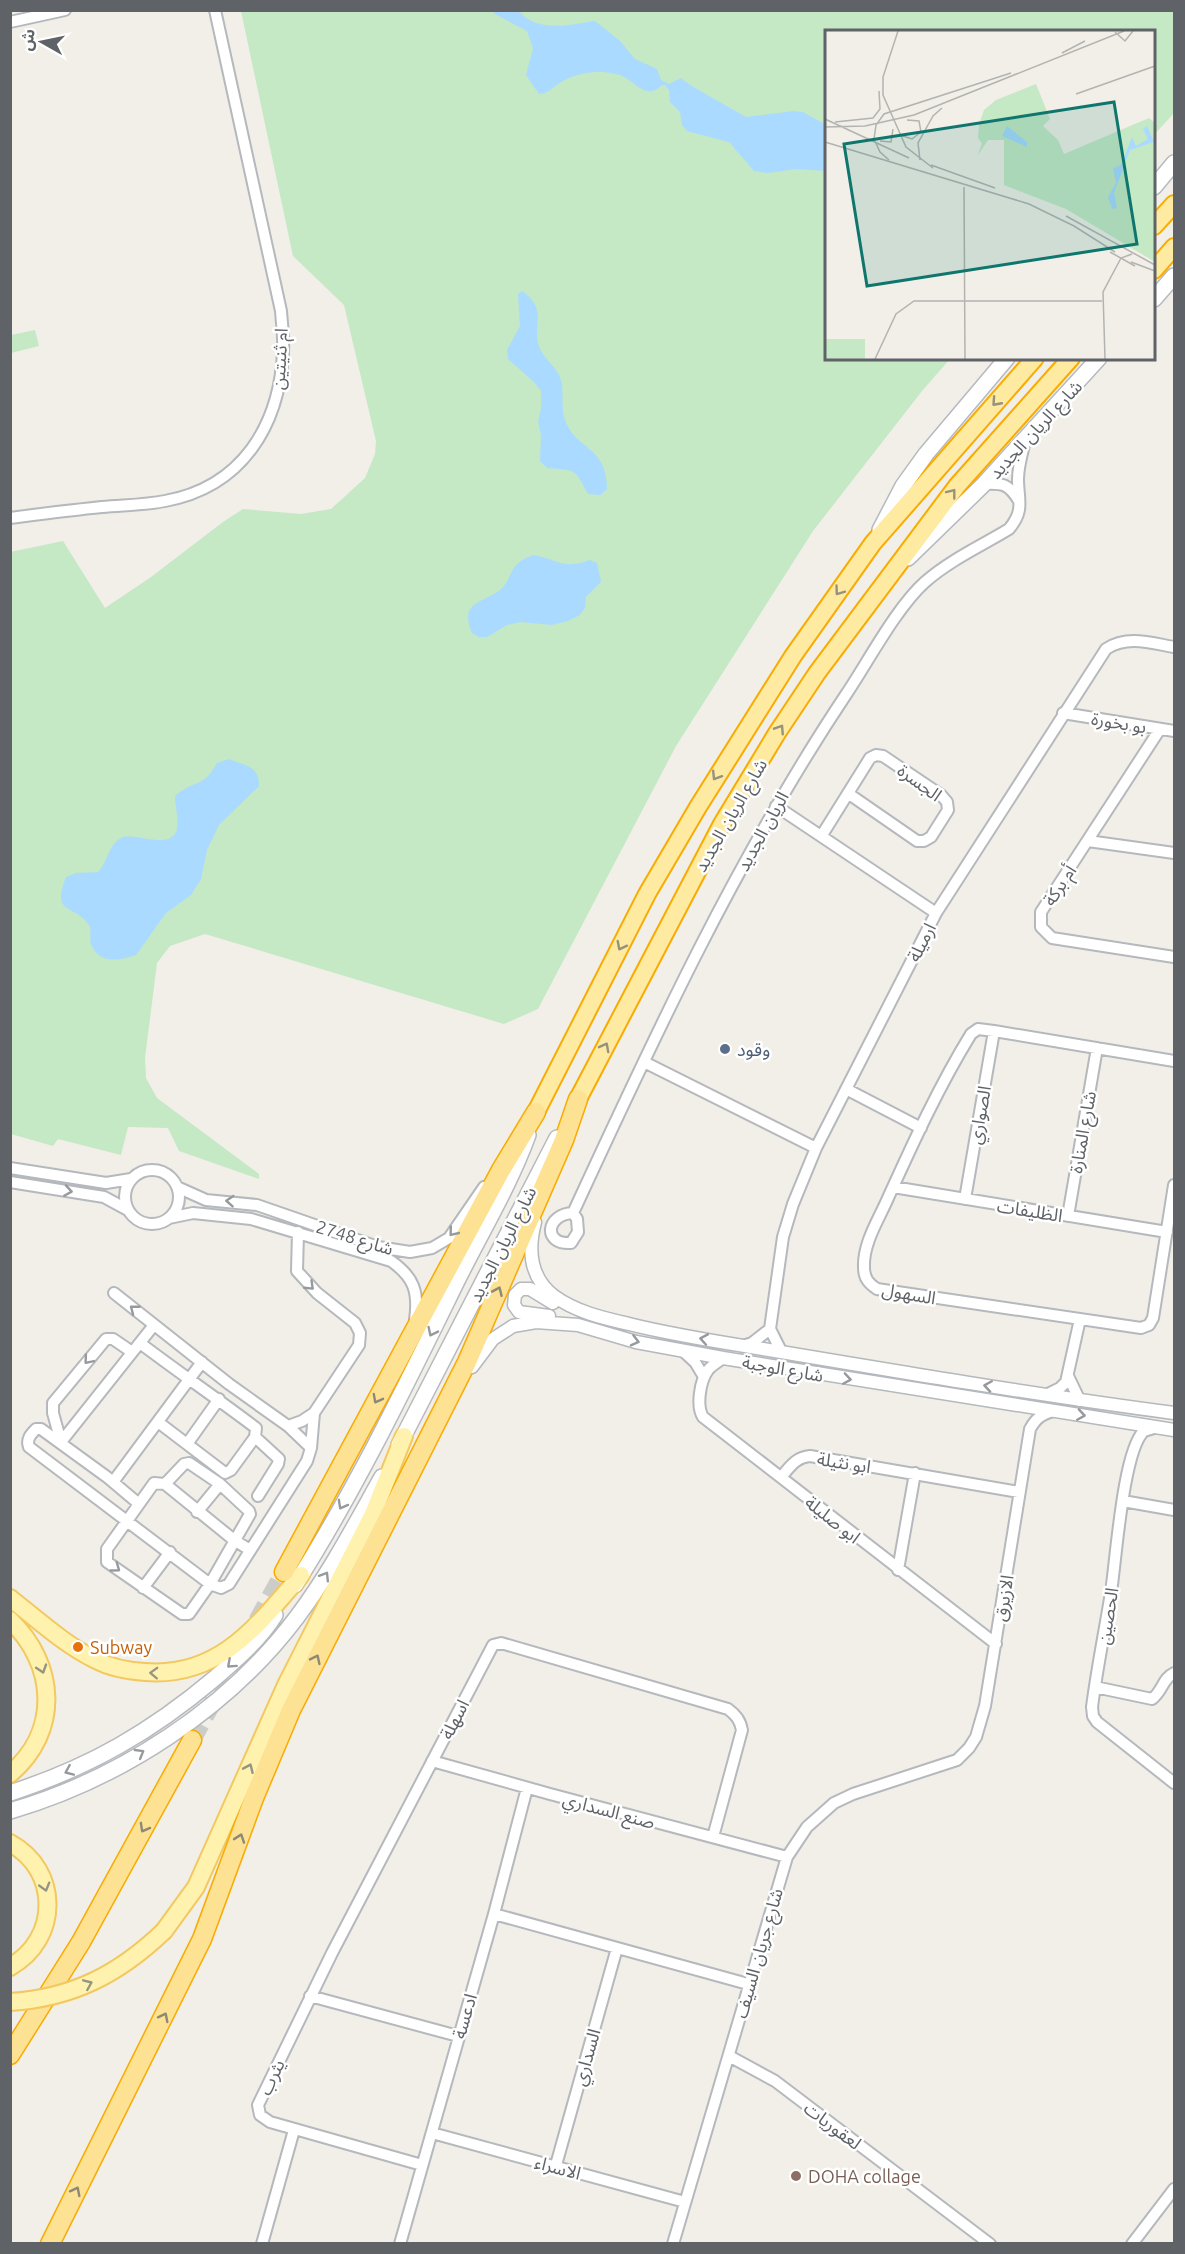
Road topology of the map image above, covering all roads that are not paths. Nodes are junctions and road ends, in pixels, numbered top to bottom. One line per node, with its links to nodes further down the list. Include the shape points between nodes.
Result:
1 (65, 10): 3 (street)
2 (215, 10): 19 (street, ام ثنيتين, via 281,311 283,352 270,420 253,447 229,473 193,493 166,501)
3 (10, 22)
4 (1174, 163): 5 (main road)
5 (1155, 186)
6 (1174, 204): 7 (highway)
7 (1155, 225)
8 (1174, 247): 9 (highway)
9 (1155, 269)
10 (1174, 276): 11 (main road)
11 (1155, 298)
12 (1005, 360): 20 (main road, شارع الريان الجديد, via 926,454 903,486)
13 (1033, 360): 20 (highway, شارع الريان الجديد, one-way to 20)
14 (1069, 360): 21 (highway, شارع الريان الجديد, one-way to 14, via 957,486)
15 (1097, 360): 16 (main road, شارع الريان الجديد)
16 (1025, 441): 17 (main road, شارع الريان الجديد); 18 (street, via 1018,477)
17 (984, 484): 18 (street, via 1006,485); 21 (main road, شارع الريان الجديد)
18 (1021, 504): 27 (street, الريان الجديد, via 1009,529 951,562 924,583 870,657)
19 (10, 518)
20 (873, 543): 39 (highway, شارع الريان الجديد, one-way to 39, via 793,656 698,807 648,894)
21 (891, 572): 38 (highway, شارع الريان الجديد, one-way to 21, via 722,824 817,673)
22 (1174, 647): 23 (street, ارميلة, via 1134,640 1116,642 1106,649)
23 (1063, 713): 24 (street, بو بخورة); 31 (street, ارميلة)
24 (1160, 729): 25 (street, بو بخورة); 29 (street, أم بركة)
25 (1174, 731)
26 (849, 794): 26 (street, الجسرة, via 870,758 883,756 941,795 948,810 931,837 917,841); 28 (street, الجسرة)
27 (776, 806): 28 (street); 36 (street, الريان الجديد)
28 (822, 835): 31 (street)
29 (1088, 841): 30 (street); 32 (street, أم بركة, via 1041,912 1041,927 1052,938)
30 (1174, 853)
31 (936, 913): 37 (street, ارميلة)
32 (1174, 957)
33 (994, 1031): 34 (street, السهول); 40 (street, السهول, via 978,1029 971,1034); 50 (street, الصواري)
34 (1097, 1048): 35 (street, السهول); 54 (street, شارع المنارة)
35 (1174, 1061)
36 (644, 1062): 41 (street); 53 (street, الريان الجديد)
37 (846, 1089): 40 (street); 41 (street, ارميلة)
38 (578, 1098): 49 (highway); 89 (main road, شارع الريان الجديد)
39 (536, 1112): 43 (highway); 110 (main road, شارع الريان الجديد, one-way to 110, via 520,1158 343,1505)
40 (921, 1128): 48 (street, السهول)
41 (816, 1148): 65 (street, ارميلة, via 787,1222)
42 (10, 1168): 44 (street, via 106,1182)
43 (501, 1170): 51 (street, شارع 2748, one-way to 51, via 479,1193 448,1238 421,1251 378,1247); 64 (highway)
44 (130, 1179): 47 (street, via 139,1172 157,1170 166,1173); 52 (street, via 124,1200)
45 (10, 1182): 52 (street, one-way to 52, via 108,1198)
46 (1174, 1185): 58 (street, السهول)
47 (177, 1186): 51 (street, شارع 2748, one-way to 47, via 206,1200); 55 (street, via 179,1198)
48 (893, 1187): 50 (street, الظليفات); 61 (street, السهول, via 865,1255 868,1283 877,1289)
49 (543, 1189): 60 (street, شارع الوجبة, via 531,1238 532,1267 548,1291); 83 (highway, one-way to 49)
50 (965, 1199): 54 (street, الظليفات)
51 (272, 1209): 56 (street, via 264,1216)
52 (128, 1210): 55 (street, via 148,1224)
53 (573, 1213)
54 (1068, 1216): 58 (street, الظليفات)
55 (169, 1218): 56 (street, شارع 2748, via 193,1213)
56 (270, 1224): 57 (street, شارع 2748)
57 (298, 1232): 64 (street, شارع 2748, via 391,1261 401,1268 410,1278 416,1296); 81 (street, one-way to 81, via 297,1271 317,1293 355,1323 360,1333 359,1345)
58 (1167, 1232): 61 (street, السهول, via 1149,1325 1142,1328)
59 (114, 1293): 62 (street, one-way to 59)
60 (587, 1314): 63 (street, via 562,1307 530,1288 515,1295 514,1305 519,1312); 67 (street, شارع الوجبة, one-way to 60)
61 (1080, 1319): 73 (street)
62 (154, 1324): 66 (street); 72 (street)
63 (578, 1325): 68 (street, شارع الوجبة, one-way to 68); 83 (street, شارع الوجبة, via 527,1323 503,1332 483,1350)
64 (414, 1329): 110 (highway, one-way to 110)
65 (770, 1329): 67 (street); 70 (street)
66 (140, 1343): 69 (street); 75 (street)
67 (742, 1346): 70 (street, شارع الوجبة)
68 (682, 1350): 71 (street, شارع الوجبة); 74 (street)
69 (132, 1352): 91 (street); 91 (street, one-way to 91, via 113,1339 106,1339 53,1403)
70 (782, 1353): 76 (street, شارع الوجبة, one-way to 70)
71 (723, 1358): 74 (street); 79 (street, شارع الوجبة, one-way to 79)
72 (202, 1362): 75 (street); 85 (street)
73 (1068, 1376): 76 (street, via 1060,1388); 78 (street)
74 (704, 1377): 95 (street, ابو صليلة, via 699,1405 703,1417)
75 (189, 1380): 77 (street); 84 (street)
76 (1046, 1395): 78 (street, شارع الوجبة)
77 (219, 1399): 90 (street, via 256,1428); 92 (street)
78 (1080, 1401): 82 (street, شارع الوجبة)
79 (1011, 1403): 80 (street, شارع الوجبة); 87 (street, via 1027,1418)
80 (1054, 1411): 86 (street, شارع الوجبة, one-way to 86); 87 (street, via 1044,1413)
81 (314, 1413): 85 (street); 93 (street)
82 (1174, 1413)
83 (438, 1420): 144 (highway, one-way to 83, via 202,1939 291,1710)
84 (158, 1422): 92 (street); 96 (street)
85 (288, 1426): 93 (street)
86 (1159, 1427): 88 (street, شارع الوجبة); 101 (street, الحصين, via 1144,1431 1135,1445)
87 (1030, 1429): 99 (street, الازيرق)
88 (1174, 1430)
89 (404, 1436): 125 (main road, شارع الريان الجديد, one-way to 89, via 102,1775 161,1741 248,1672 318,1587); 134 (main road, one-way to 89, bridge, via 85,1986 132,1960 165,1931 196,1887 286,1685 373,1514)
90 (255, 1437): 92 (street, via 225,1473); 100 (street, via 279,1459)
91 (61, 1442): 96 (street); 105 (street, via 41,1429 28,1438 29,1447)
92 (187, 1444)
93 (311, 1448): 107 (street, via 307,1461)
94 (915, 1473): 95 (street, ابو نثيلة, via 810,1456 794,1461); 99 (street, ابو نثيلة); 109 (street)
95 (781, 1478): 109 (street, ابو صليلة)
96 (113, 1482): 102 (street)
97 (165, 1484): 98 (street, via 186,1463); 102 (street, via 154,1483); 104 (street)
98 (220, 1484): 104 (street); 106 (street, via 249,1511 249,1518)
99 (1019, 1492): 115 (street, الازيرق)
100 (258, 1496)
101 (1123, 1501): 103 (street); 117 (street, الحصين)
102 (140, 1504): 105 (street)
103 (1174, 1510)
104 (197, 1512): 106 (street)
105 (127, 1520): 108 (street); 112 (street, one-way to 112, via 105,1555 107,1562)
106 (234, 1540): 107 (street); 111 (street)
107 (250, 1550): 111 (street, via 229,1584 221,1588)
108 (170, 1552): 111 (street); 112 (street)
109 (898, 1570): 115 (street, ابو صليلة)
110 (292, 1573): 113 (main road, one-way to 113, via 264,1618 237,1643 212,1661 167,1673 135,1672 98,1661); 124 (main road, شارع الريان الجديد, one-way to 124, via 272,1620 236,1660 190,1699 104,1756)
111 (210, 1584): 112 (street, via 186,1615)
112 (143, 1588)
113 (10, 1598)
114 (10, 1620): 121 (main road, one-way to 121, via 36,1653 44,1674 46,1698 37,1740 21,1766)
115 (996, 1644): 119 (street, الازيرق, via 976,1737)
116 (1174, 1673): 117 (street, via 1152,1699)
117 (1095, 1687): 122 (street, الحصين, via 1092,1707 1097,1722)
118 (192, 1740): 136 (highway, one-way to 136, via 81,1942)
119 (957, 1760): 128 (street, شارع جريان السيف, via 834,1803 807,1827)
120 (432, 1761): 123 (street, صنع السداري); 126 (street, اسهلة, via 488,1652 501,1643 735,1714 742,1730); 133 (street, اسهلة)
121 (10, 1774)
122 (1174, 1783)
123 (527, 1788): 126 (street, صنع السداري); 129 (street, ادعسة)
124 (10, 1793)
125 (10, 1811)
126 (713, 1837): 128 (street, صنع السداري)
127 (10, 1843): 131 (main road, one-way to 131, via 24,1851 39,1869 48,1903 47,1923 38,1941)
128 (787, 1857): 132 (street, شارع جريان السيف)
129 (494, 1914): 130 (street); 135 (street, ادعسة)
130 (617, 1948): 132 (street); 141 (street, السداري)
131 (10, 1966)
132 (748, 1984): 137 (street, شارع جريان السيف)
133 (309, 1996): 135 (street); 138 (street, يثرب, via 258,2105 260,2115 270,2122)
134 (10, 2002)
135 (458, 2036): 139 (street, ادعسة)
136 (10, 2055)
137 (729, 2056): 143 (street, شارع جريان السيف); 148 (street, لعقوريات, via 775,2080)
138 (294, 2130): 140 (street); 145 (street)
139 (432, 2133): 140 (street, ادعسة); 141 (street, الاسراء)
140 (422, 2165): 146 (street, ادعسة)
141 (556, 2165): 143 (street, الاسراء)
142 (1174, 2189): 149 (street)
143 (685, 2202): 147 (street, شارع جريان السيف)
144 (50, 2244)
145 (262, 2244)
146 (400, 2244)
147 (673, 2244)
148 (990, 2244)
149 (1132, 2244)

